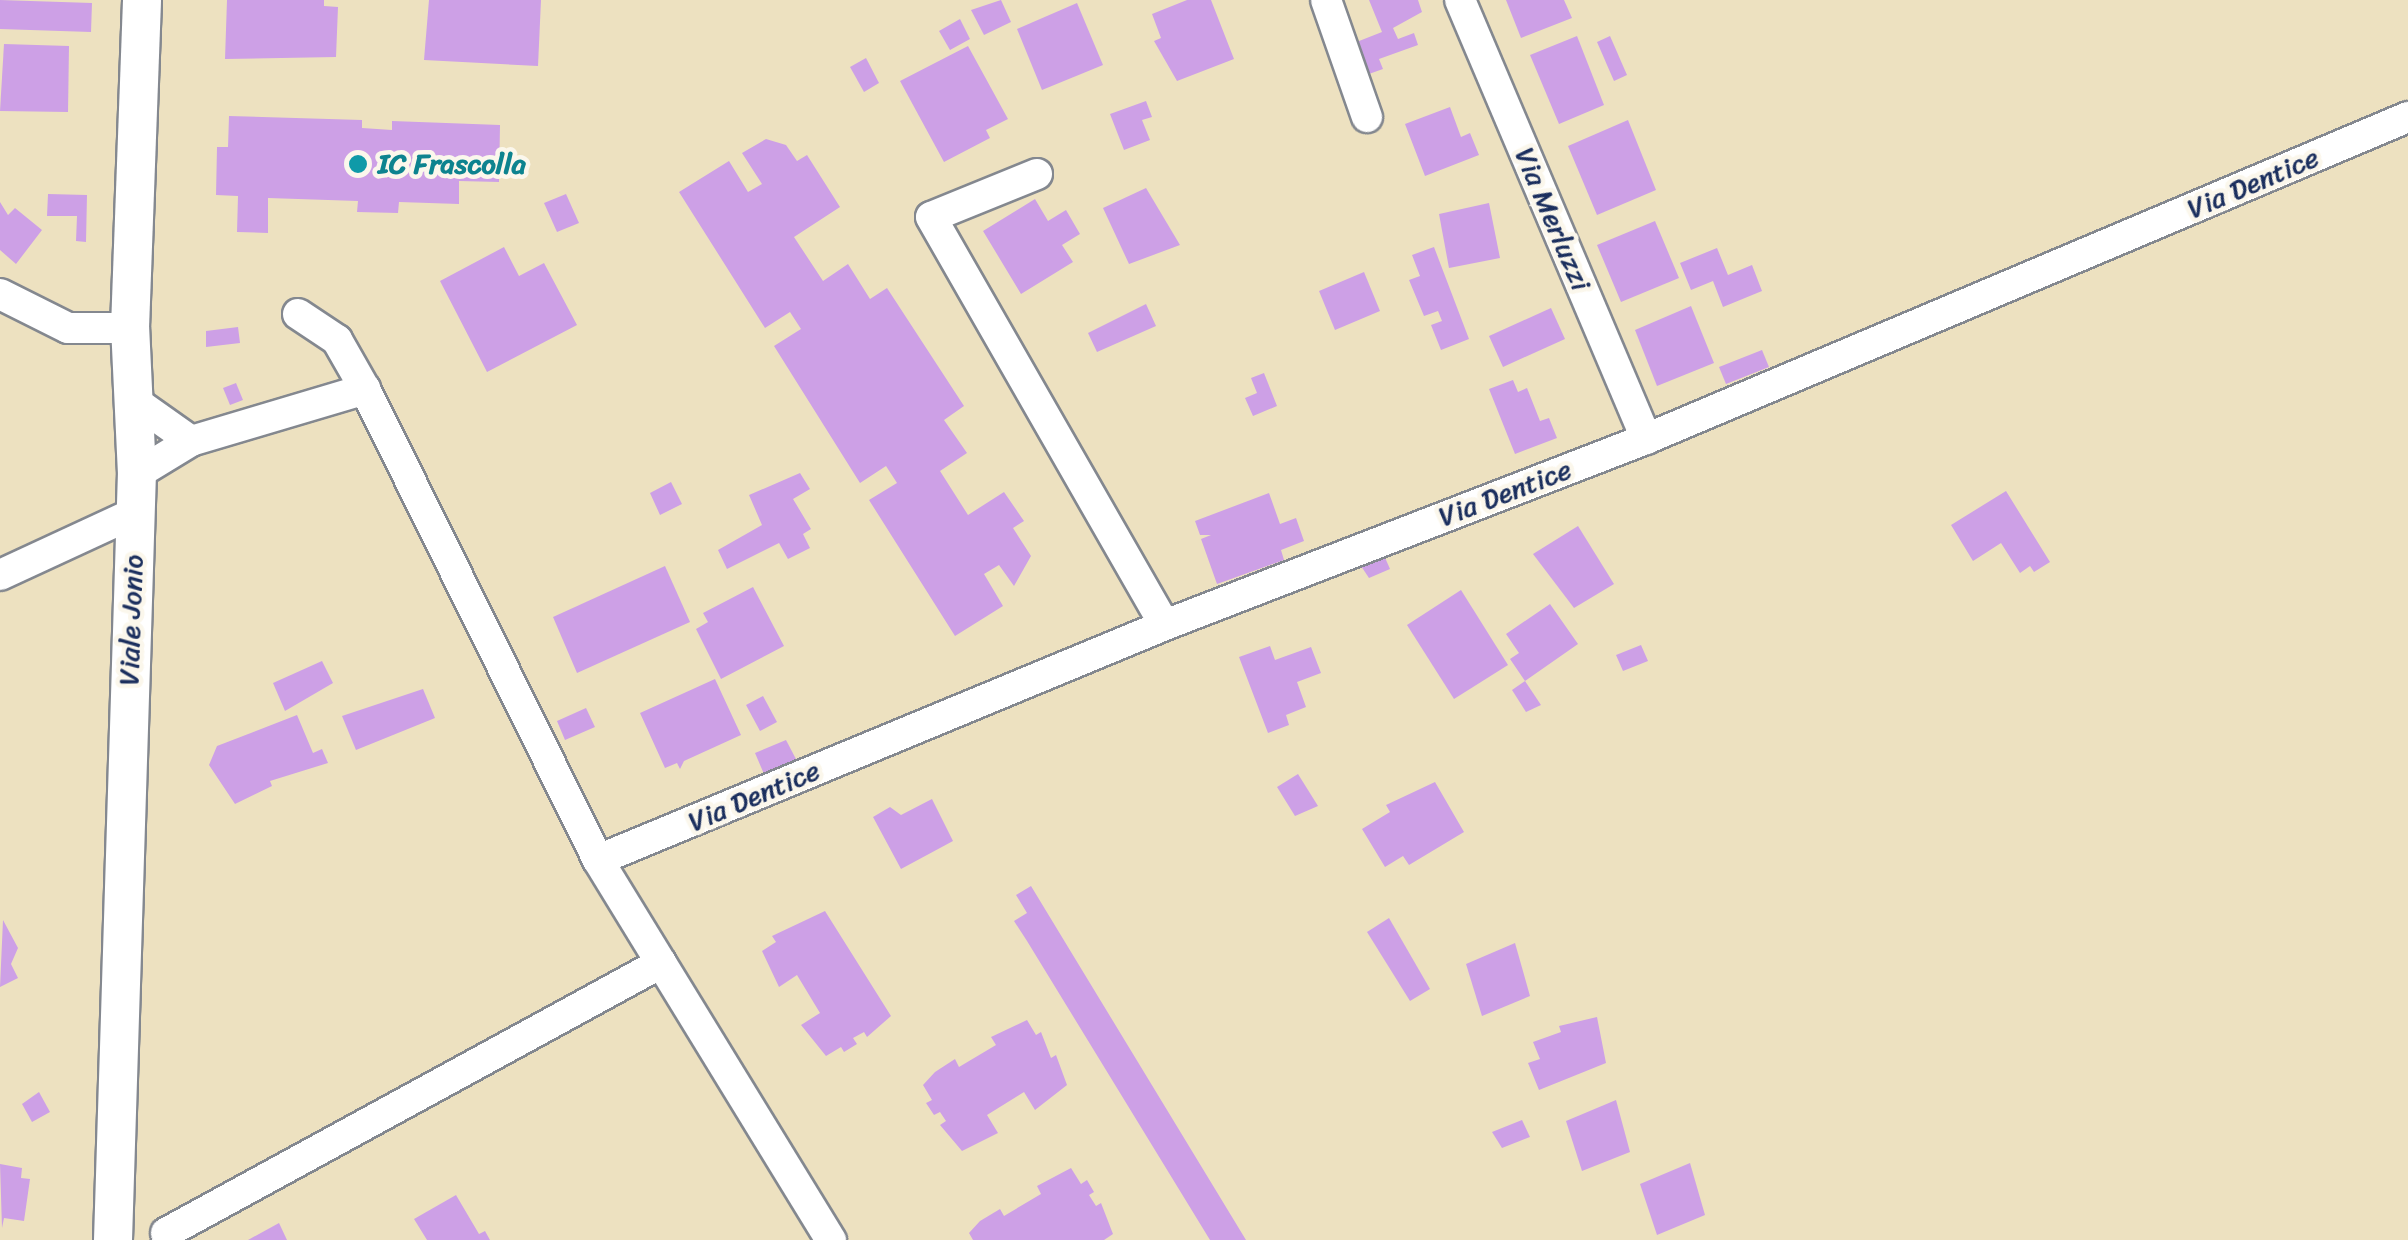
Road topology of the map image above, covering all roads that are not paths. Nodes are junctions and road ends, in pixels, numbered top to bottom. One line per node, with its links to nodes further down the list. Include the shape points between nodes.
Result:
1 (142, 0): 9 (street, Viale Jonio)
2 (1326, 0): 4 (street)
3 (1460, 0): 12 (street, Via Merluzzi)
4 (1367, 117)
5 (2408, 117): 12 (street, Via Dentice)
6 (1037, 174): 17 (street, via 931,218)
7 (0, 294): 9 (street, via 68,328)
8 (298, 314): 10 (street, via 337,340)
9 (130, 328): 11 (street, Viale Jonio)
10 (365, 389): 13 (street); 18 (street)
11 (133, 400): 13 (street); 14 (street, Viale Jonio)
12 (1646, 439): 17 (street, Via Dentice)
13 (191, 441): 14 (street)
14 (137, 474): 15 (street, Viale Jonio)
15 (134, 513): 16 (street); 21 (street, Viale Jonio)
16 (0, 575)
17 (1164, 626): 18 (street, Via Dentice)
18 (598, 860): 19 (street)
19 (661, 964): 20 (street); 22 (street)
20 (166, 1233)
21 (113, 1240)
22 (830, 1240)

